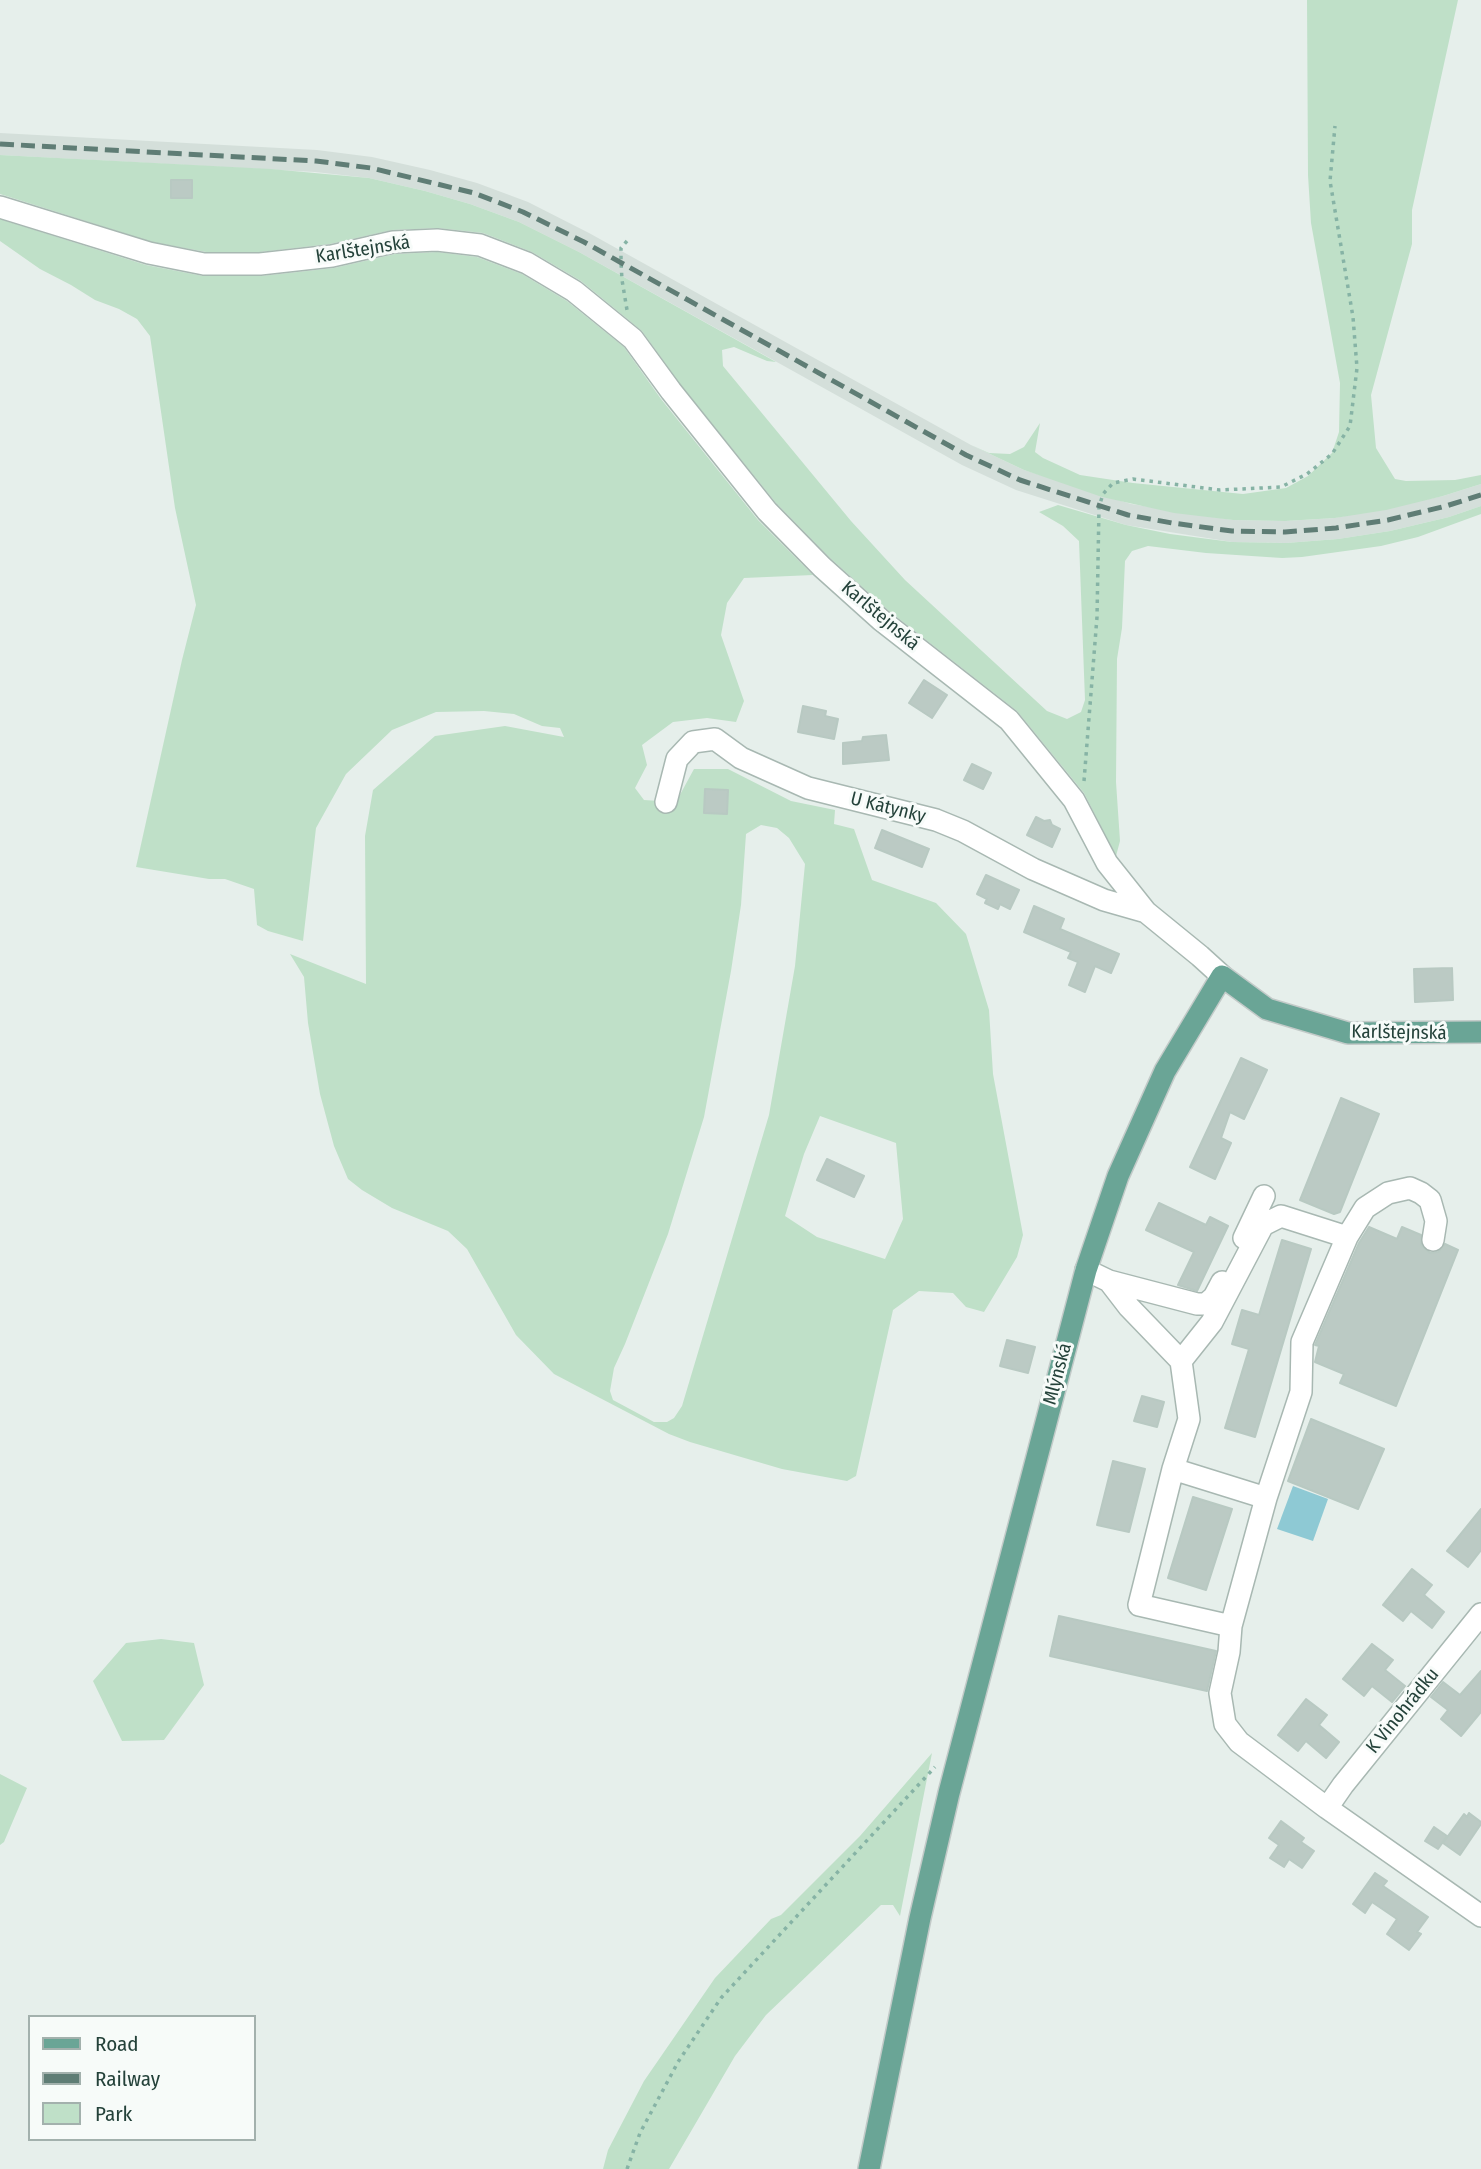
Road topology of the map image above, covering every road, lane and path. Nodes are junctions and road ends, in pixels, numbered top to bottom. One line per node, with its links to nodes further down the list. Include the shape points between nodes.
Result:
1 (1335, 126): 6 (path, via 1330,181 1357,368 1349,426 1332,454 1281,487 1220,490 1133,480 1113,483 1103,494)
2 (0, 207): 4 (street, Karlštejnská, via 149,253 204,264 332,256 393,242 437,240 480,245 527,263 574,291)
3 (627, 241): 4 (path, via 621,248 622,280)
4 (633, 339): 6 (street, Karlštejnská, via 767,511 881,621 1009,720)
5 (666, 802): 7 (street, U Kátynky, via 677,759 693,742 715,739 741,758 808,788 936,820 1033,869 1104,900)
6 (1082, 816): 7 (street, Karlštejnská, via 1107,863)
7 (1146, 912): 8 (street, Karlštejnská)
8 (1222, 976): 9 (main road, Karlštejnská, via 1267,1009 1349,1033); 13 (main road, Mlýnská, via 1165,1070 1118,1176)
9 (1481, 1032)
10 (1264, 1196): 14 (street, via 1214,1297 1206,1304)
11 (1347, 1237): 12 (street, via 1364,1208 1410,1188 1430,1200 1436,1221); 15 (street, via 1281,1216 1263,1225 1212,1322); 17 (street, via 1302,1342 1301,1392)
12 (1433, 1240)
13 (1086, 1270): 14 (street); 24 (main road, Mlýnská, via 949,1793)
14 (1109, 1281): 15 (street)
15 (1181, 1361): 16 (street, via 1189,1419)
16 (1173, 1469): 17 (street); 19 (street, via 1139,1605)
17 (1266, 1498): 19 (street)
18 (1481, 1614): 21 (street, K Vinohrádku)
19 (1231, 1626): 21 (street, via 1220,1693 1225,1724 1239,1742)
20 (938, 1765): 23 (path, via 721,1998 678,2062 640,2133)
21 (1327, 1808): 22 (street)
22 (1481, 1916)
23 (627, 2169)
24 (869, 2169)

